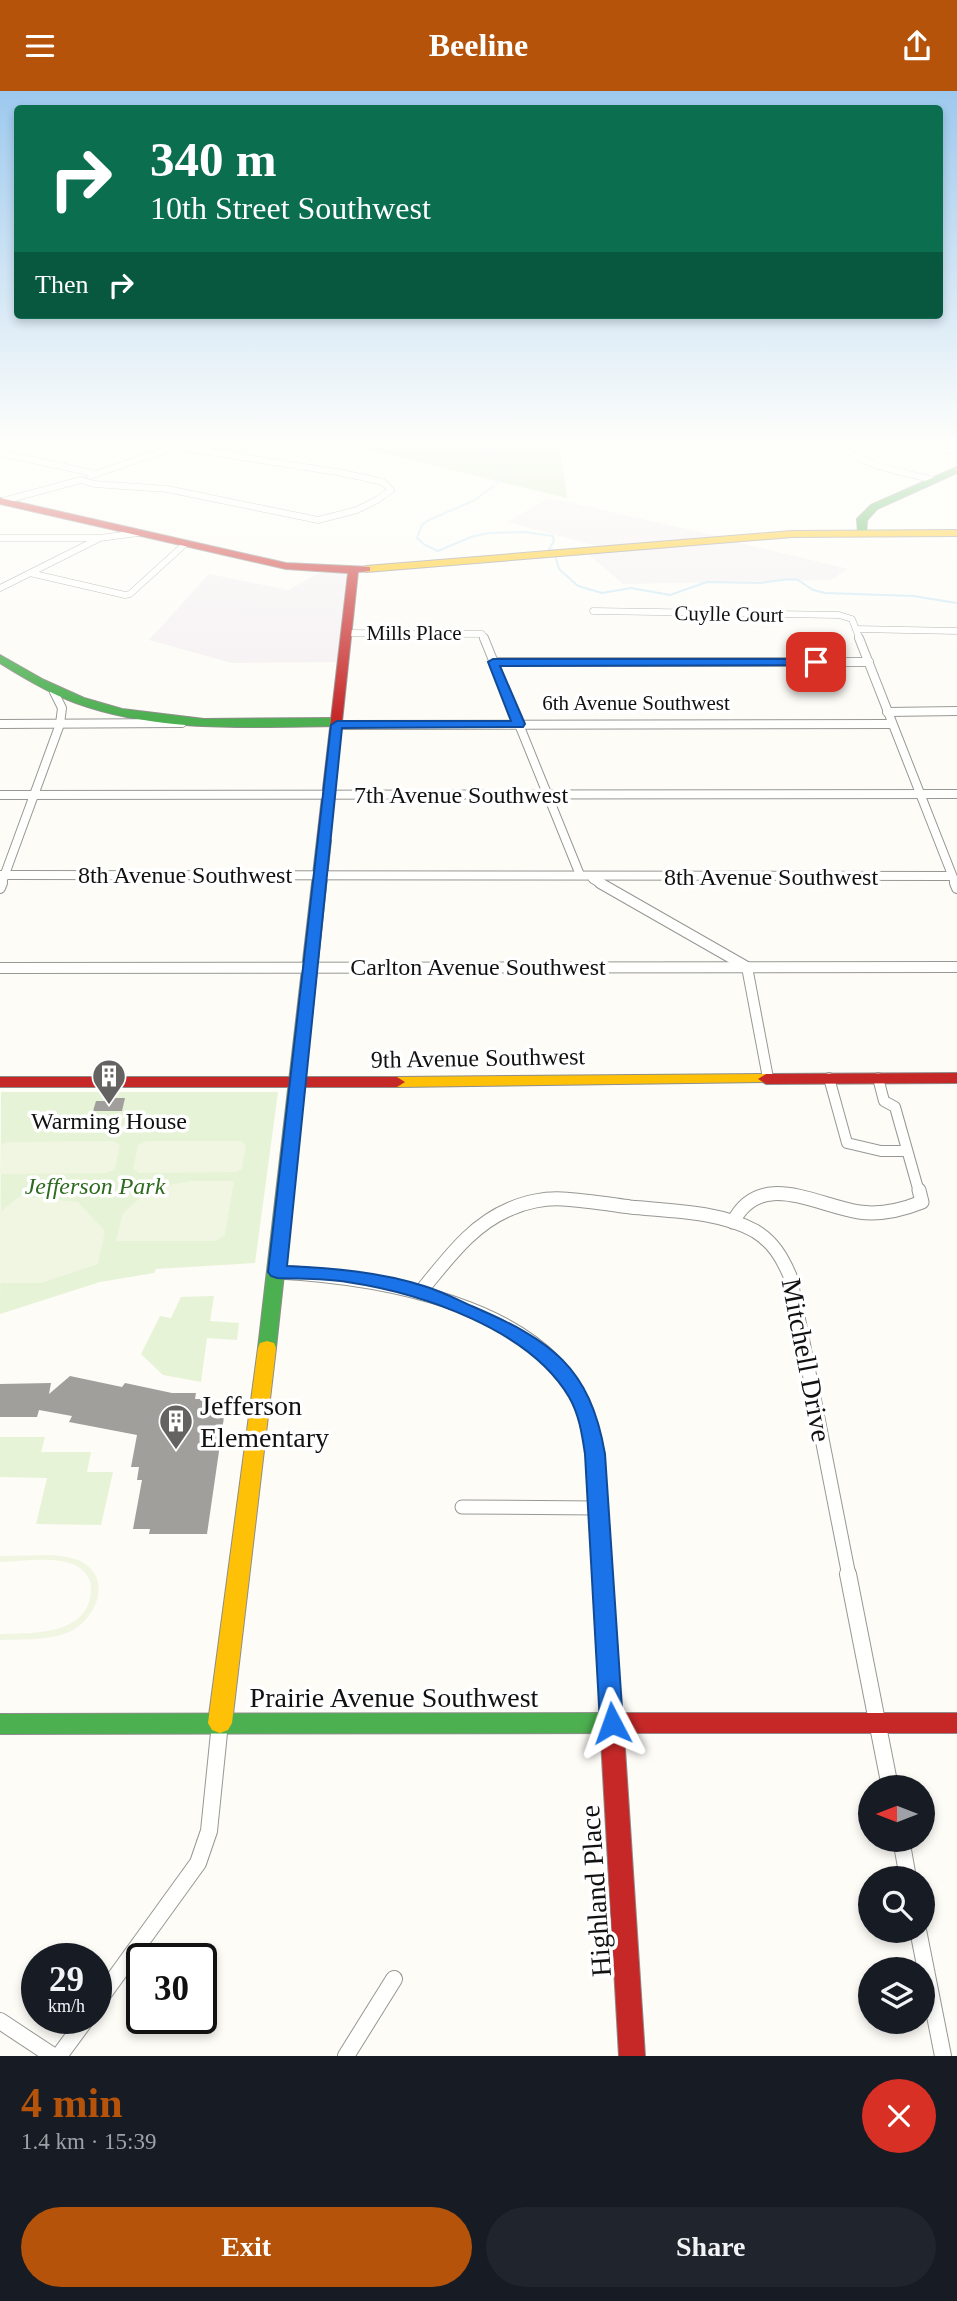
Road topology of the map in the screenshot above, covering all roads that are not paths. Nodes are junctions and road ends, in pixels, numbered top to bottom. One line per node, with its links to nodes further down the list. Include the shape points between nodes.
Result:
1 (125, 535): 5 (street)
2 (145, 535): 6 (street)
3 (806, 535): 7 (street)
4 (0, 538): 5 (street)
5 (100, 538): 8 (street)
6 (185, 544): 7 (street, via 286,566); 8 (street, via 125,595)
7 (353, 570): 13 (street)
8 (30, 573): 9 (street)
9 (0, 588)
10 (593, 611): 11 (street, Cuylle Court, via 839,615 852,619)
11 (856, 629): 12 (street); 16 (street)
12 (957, 631)
13 (347, 633): 15 (street, Mills Place, via 482,634); 21 (street)
14 (0, 658): 17 (street)
15 (493, 662): 16 (street); 24 (street)
16 (869, 662): 19 (street)
17 (54, 692): 20 (street, via 121,713); 23 (street, via 62,708)
18 (957, 711): 19 (street)
19 (887, 712): 25 (street)
20 (206, 722): 21 (street, 6th Avenue Southwest); 23 (street, 6th Avenue Southwest)
21 (337, 723): 24 (street, 6th Avenue Southwest); 29 (street)
22 (0, 724): 23 (street, 6th Avenue Southwest)
23 (60, 724): 28 (street)
24 (519, 724): 25 (street, 6th Avenue Southwest); 30 (street)
25 (892, 724): 31 (street)
26 (957, 794): 31 (street, 7th Avenue Southwest)
27 (0, 795): 28 (street, 7th Avenue Southwest)
28 (34, 795): 29 (street, 7th Avenue Southwest); 32 (street)
29 (330, 795): 30 (street, 7th Avenue Southwest); 33 (street)
30 (548, 795): 31 (street, 7th Avenue Southwest); 34 (street)
31 (922, 795): 35 (street)
32 (2, 875): 33 (street, 8th Avenue Southwest); 36 (street)
33 (320, 875): 34 (street, 8th Avenue Southwest); 38 (street)
34 (585, 876): 35 (street, 8th Avenue Southwest); 39 (street)
35 (952, 876): 37 (street)
36 (0, 888)
37 (957, 888)
38 (312, 967): 39 (street, Carlton Avenue Southwest); 41 (street, Carlton Avenue Southwest); 47 (street)
39 (747, 967): 40 (street, Carlton Avenue Southwest); 43 (street)
40 (957, 967)
41 (0, 968)
42 (957, 1077): 45 (street, 9th Avenue Southwest)
43 (768, 1078): 44 (street, 9th Avenue Southwest); 47 (street, 9th Avenue Southwest)
44 (828, 1078): 45 (street, 9th Avenue Southwest); 48 (street, via 847,1143)
45 (877, 1078): 48 (street, via 884,1101 895,1107)
46 (0, 1082): 47 (street, 9th Avenue Southwest)
47 (298, 1083): 50 (street)
48 (907, 1151): 49 (street, via 922,1202 915,1205 862,1213 789,1195 764,1195 748,1201)
49 (733, 1222): 51 (street, Mitchell Drive, via 560,1199 522,1204 488,1217 475,1228); 56 (street, Mitchell Drive, via 764,1236 787,1261)
50 (277, 1272): 51 (street, via 345,1275); 54 (street)
51 (421, 1291): 53 (street, via 516,1332 563,1373 590,1425)
52 (462, 1507): 53 (street)
53 (598, 1508): 55 (street)
54 (219, 1723): 55 (street, Prairie Avenue Southwest); 58 (street, Prairie Avenue Southwest); 62 (street, via 209,1831 198,1863)
55 (612, 1723): 56 (street, Prairie Avenue Southwest); 67 (street, Highland Place)
56 (878, 1723): 57 (street, Prairie Avenue Southwest); 59 (street, Mitchell Drive)
57 (957, 1723)
58 (0, 1724)
59 (888, 1775)
60 (921, 1943): 68 (street)
61 (394, 1979): 66 (street)
62 (112, 1982)
63 (0, 2021): 65 (street)
64 (73, 2034): 65 (street)
65 (56, 2056)
66 (346, 2056)
67 (632, 2056)
68 (943, 2056)

